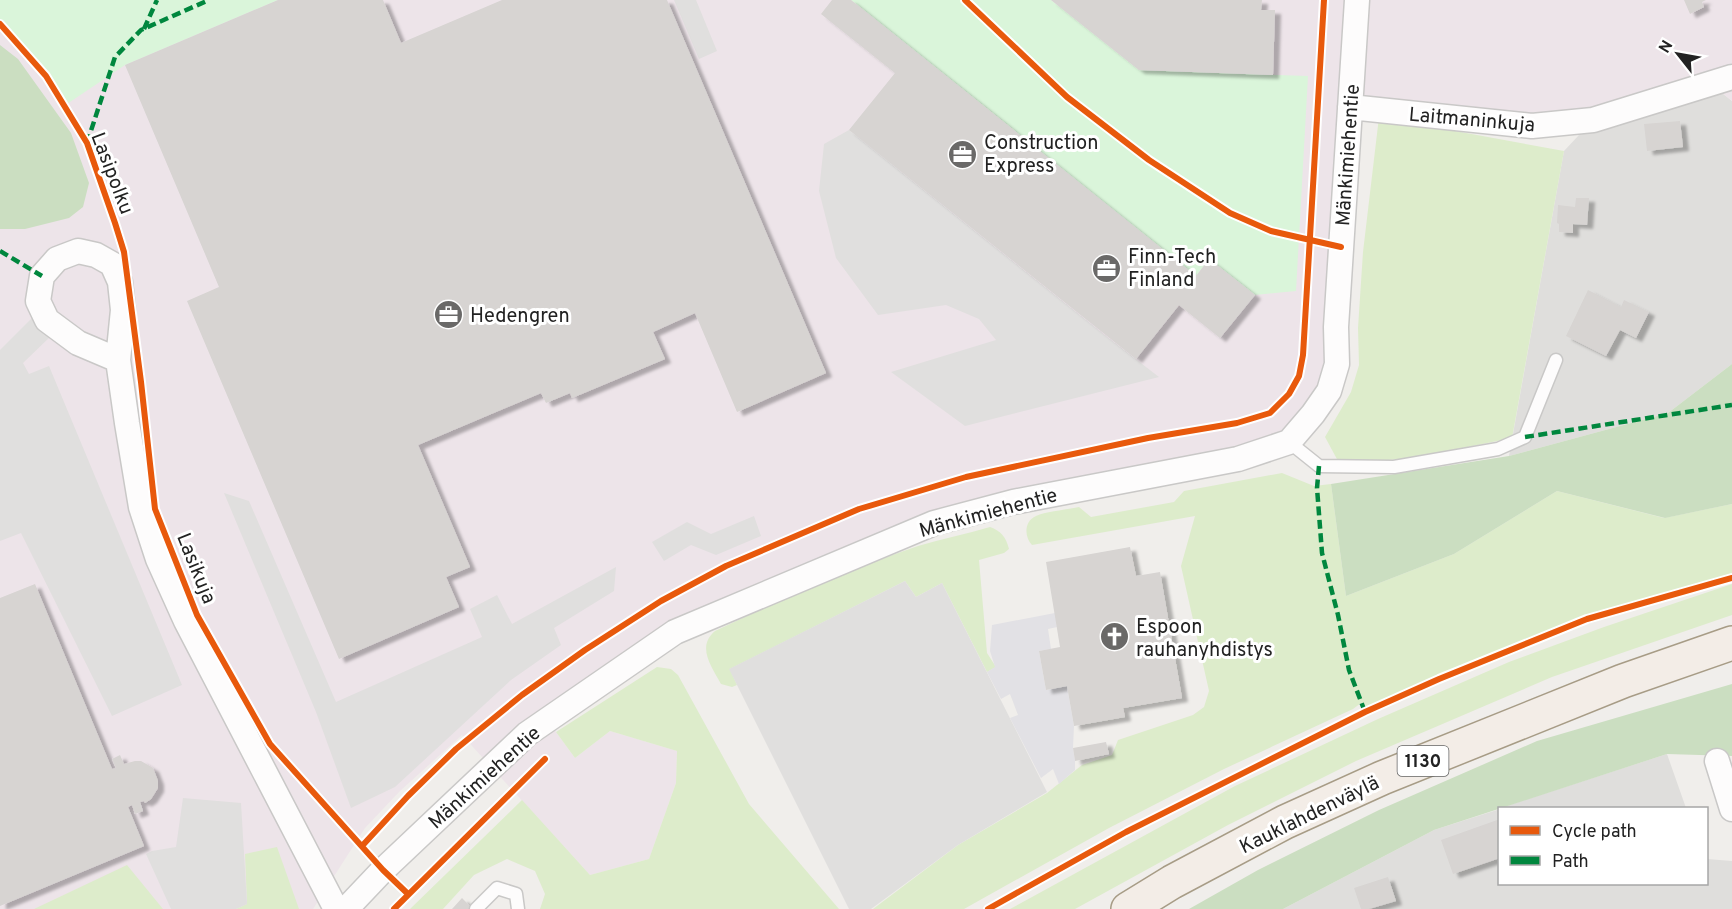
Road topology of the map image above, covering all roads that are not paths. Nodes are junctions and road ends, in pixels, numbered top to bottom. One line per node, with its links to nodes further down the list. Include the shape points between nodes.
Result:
1 (1357, 0): 3 (street, Mänkimiehentie)
2 (1732, 77): 3 (street, Laitmaninkuja, via 1593,120 1532,126)
3 (1350, 107): 6 (street, Mänkimiehentie, via 1337,364 1329,391)
4 (118, 360): 4 (street, Lasikuja, via 123,310 120,282 112,264 78,251 57,259 42,276 38,301 47,320 78,343); 10 (street, Lasikuja, via 141,507 158,559 191,631)
5 (1556, 360): 6 (lane, via 1525,436 1498,449 1394,467 1320,466)
6 (1288, 442): 11 (street, Mänkimiehentie, via 1238,459 1013,502 934,523 675,632 527,734)
7 (1732, 643): 14 (main road, Kauklahdenväylä / 1130, via 1623,681 1382,778 1285,822)
8 (1717, 761): 9 (street)
9 (1732, 809)
10 (336, 909)
11 (346, 909)
12 (476, 909): 13 (lane, via 497,888 516,894)
13 (519, 909)
14 (1128, 909)

